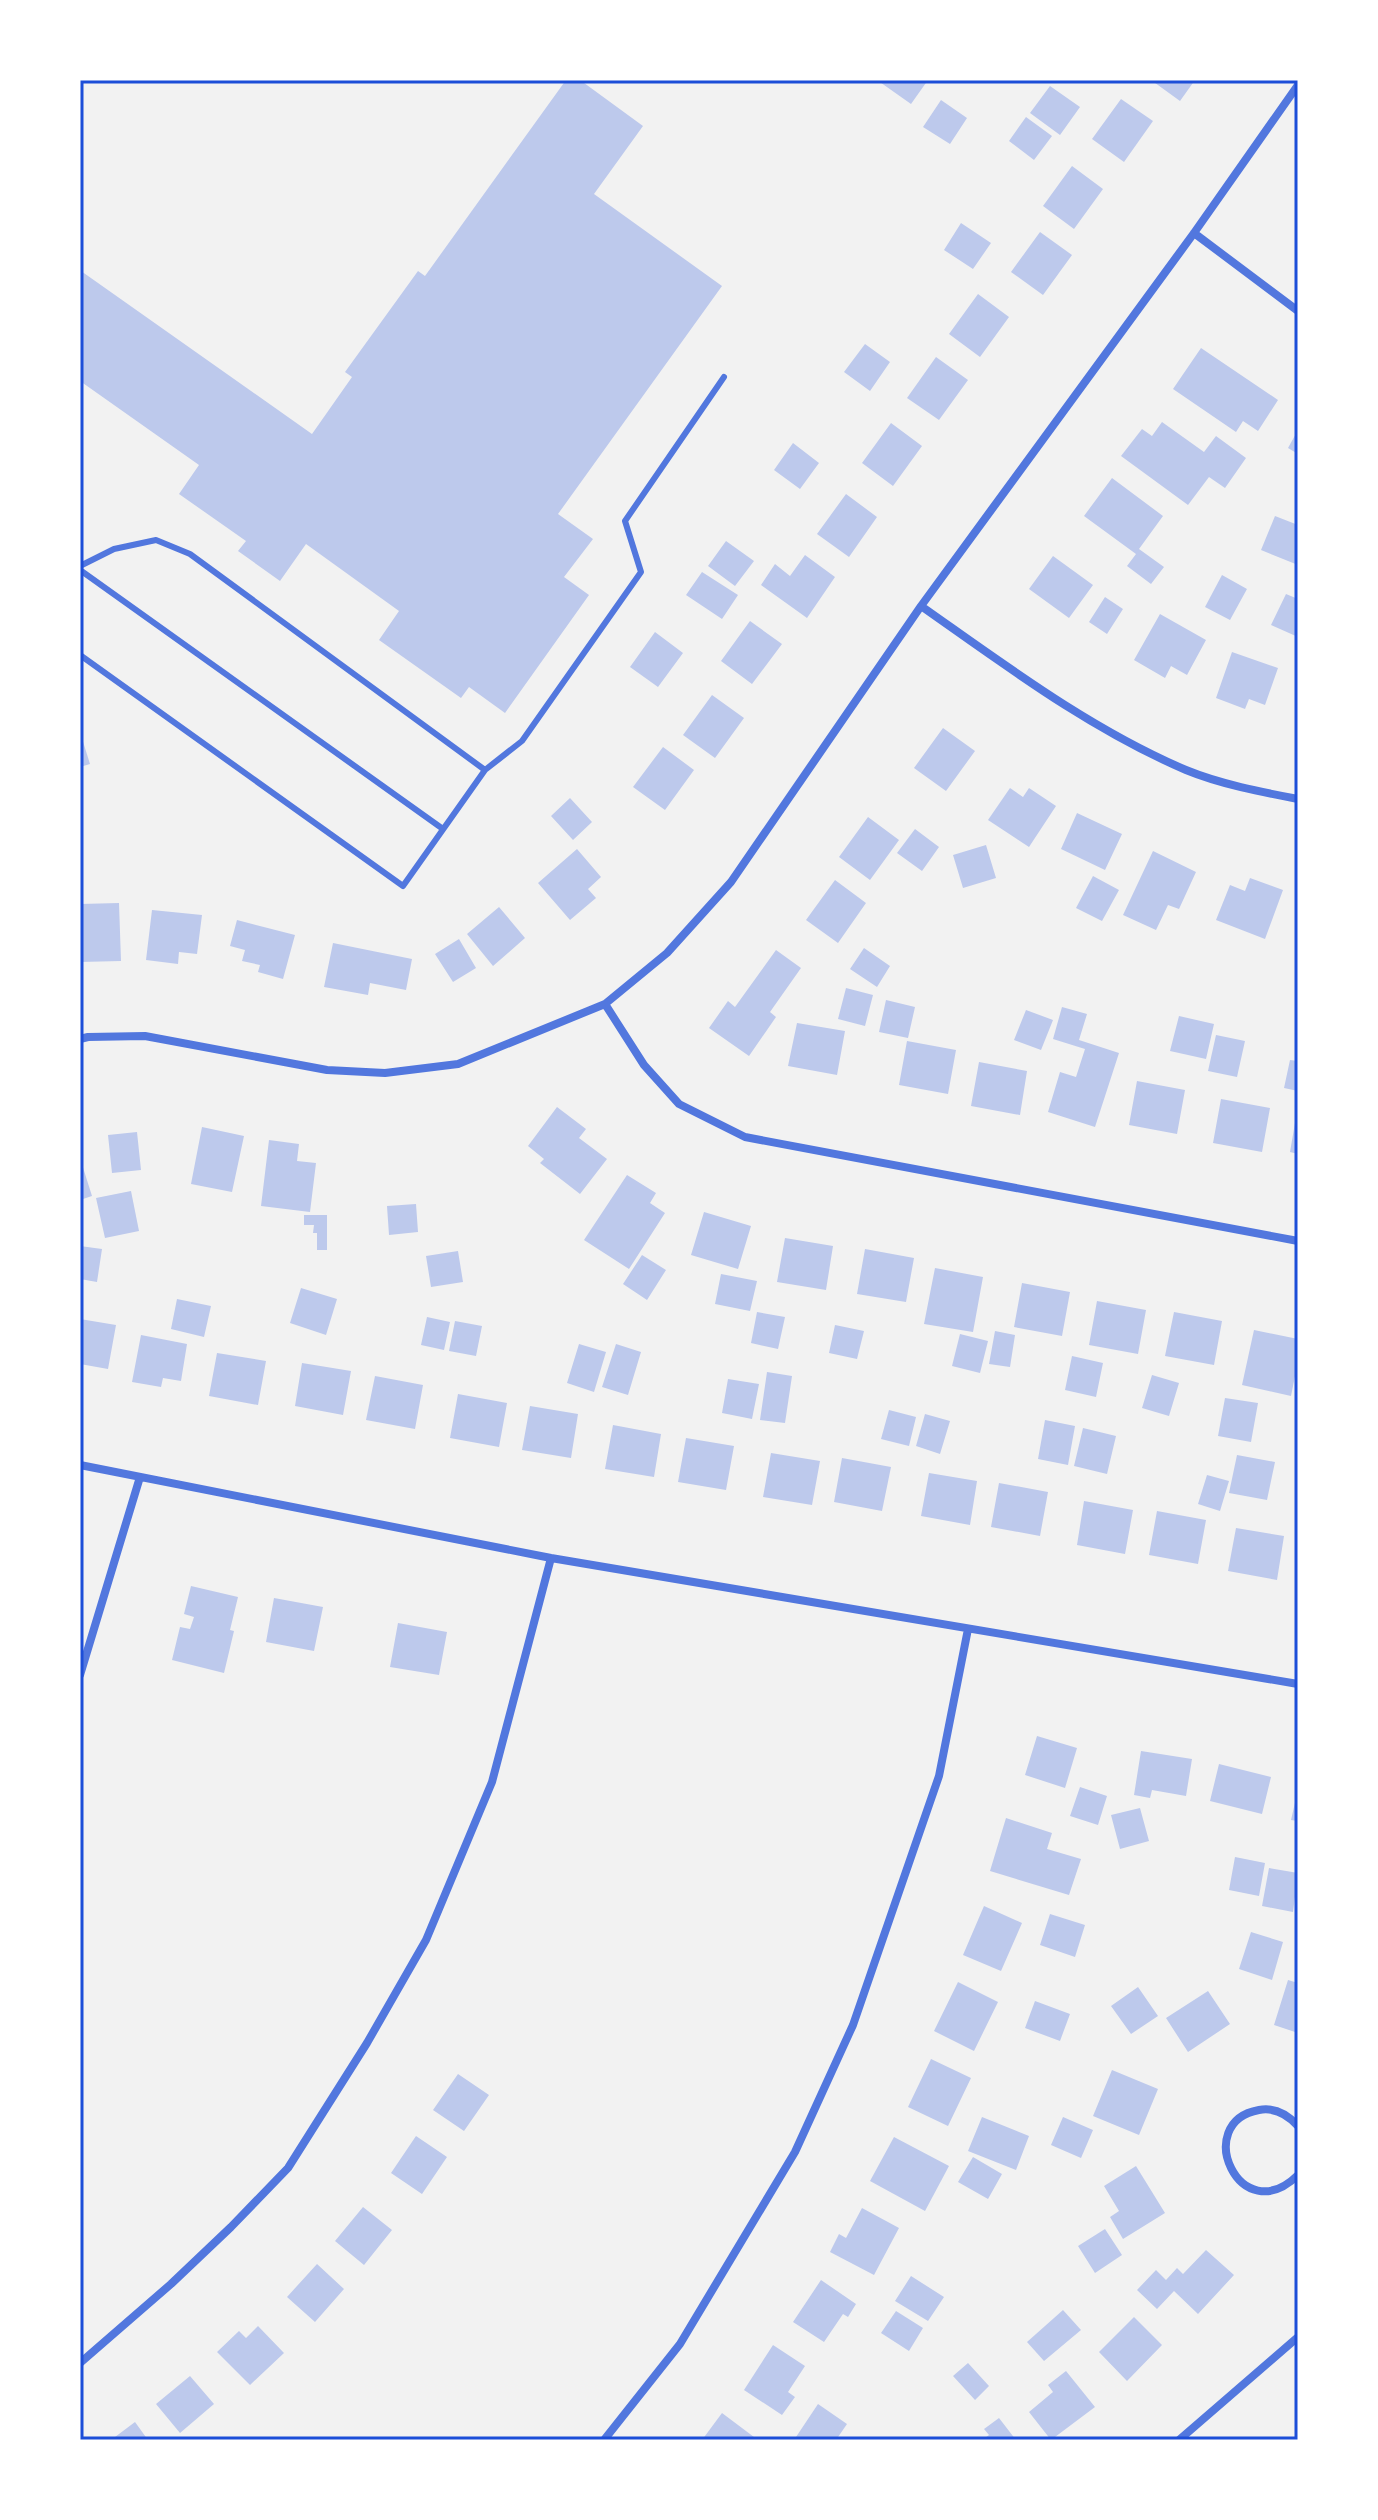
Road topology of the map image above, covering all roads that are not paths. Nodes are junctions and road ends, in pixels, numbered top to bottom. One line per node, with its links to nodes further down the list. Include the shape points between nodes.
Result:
1 (1298, 85): 2 (street)
2 (1194, 233): 3 (street); 6 (street)
3 (1298, 311)
4 (724, 377): 8 (lane, via 625,521 641,572 522,741)
5 (80, 568): 8 (lane, via 114,549 156,540 190,554); 10 (lane)
6 (921, 606): 9 (street, via 1037,686 1152,754 1188,771); 11 (street, via 731,882 667,953)
7 (80, 655): 10 (lane, via 403,886)
8 (485, 770): 10 (lane)
9 (1298, 799)
10 (443, 829)
11 (605, 1004): 12 (street, via 458,1064 385,1073 327,1070 145,1036); 13 (street, via 644,1065 679,1104 745,1137)
12 (80, 1039)
13 (1298, 1241)
14 (80, 1465): 15 (street)
15 (140, 1477): 16 (street); 18 (street)
16 (551, 1558): 17 (street); 23 (street, via 492,1782 426,1940 367,2043 288,2168 181,2274)
17 (968, 1629): 19 (street); 24 (street, via 939,1776 834,2067 795,2152 680,2344)
18 (80, 1675)
19 (1298, 1684)
20 (1298, 2126): 21 (street, via 1286,2115 1260,2110 1236,2122 1225,2146 1231,2171 1251,2188 1277,2189)
21 (1298, 2175)
22 (1298, 2337): 25 (street)
23 (80, 2363)
24 (604, 2440)
25 (1179, 2440)

